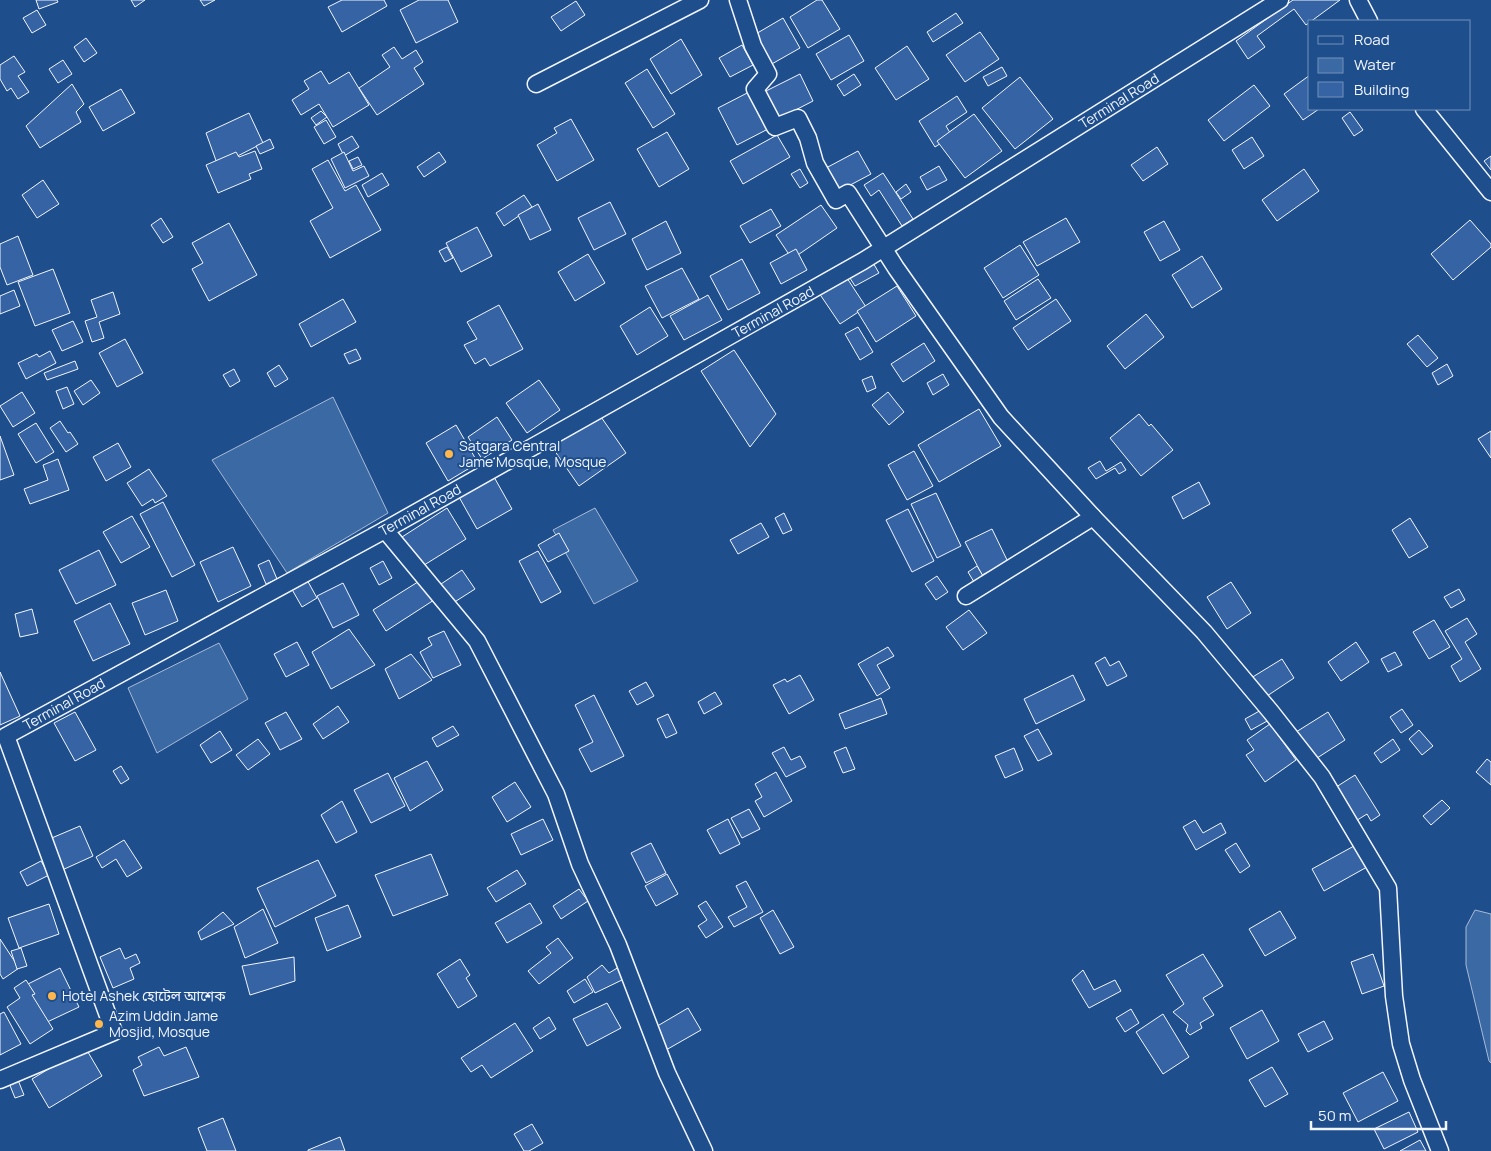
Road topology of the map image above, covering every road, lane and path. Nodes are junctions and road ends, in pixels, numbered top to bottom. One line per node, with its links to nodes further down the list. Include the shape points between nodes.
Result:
1 (700, 0): 6 (street)
2 (738, 0): 9 (street, via 753,46 768,74 755,89 775,127 798,118 815,163 836,200 848,193)
3 (1280, 0): 9 (street, Terminal Road)
4 (1358, 0): 5 (street)
5 (1369, 20)
6 (536, 84)
7 (1425, 110): 8 (street)
8 (1491, 192)
9 (883, 249): 10 (street, via 1001,417); 11 (street, Terminal Road)
10 (1093, 517): 12 (street); 15 (street, via 1204,632 1322,776 1388,888 1394,996 1401,1044)
11 (385, 530): 13 (street, Terminal Road, via 6,736 114,1032); 14 (street, via 477,642 556,794 580,864 618,945 667,1073)
12 (966, 596)
13 (0, 1080)
14 (704, 1151)
15 (1440, 1151)

